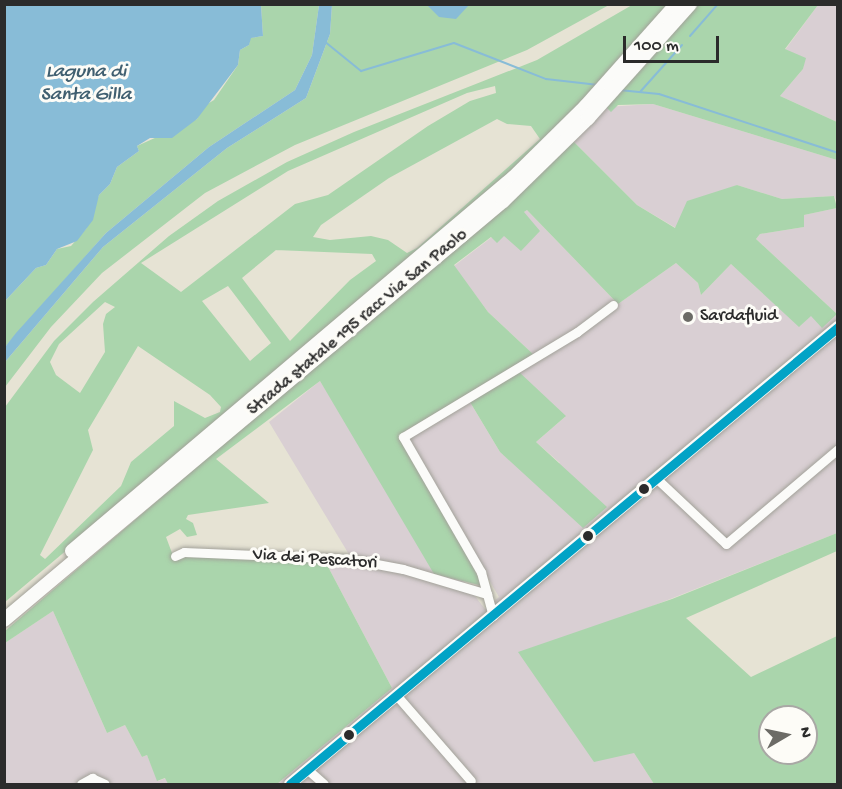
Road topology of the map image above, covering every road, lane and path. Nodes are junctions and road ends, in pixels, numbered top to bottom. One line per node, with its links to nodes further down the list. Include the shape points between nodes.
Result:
1 (677, 4): 3 (highway, Strada statale 195 racc Via San Paolo)
2 (690, 4): 3 (highway, Strada statale 195 racc Via San Paolo)
3 (557, 142): 10 (highway, Strada statale 195 racc Via San Paolo); 12 (highway, Strada statale 195 racc Via San Paolo, via 416,276)
4 (613, 305): 9 (street, via 577,332 403,437 481,572)
5 (837, 327): 7 (main road)
6 (837, 449): 7 (street, via 726,544)
7 (656, 478): 11 (main road)
8 (175, 556): 9 (street, Via dei Pescatori, via 184,552 350,559 403,568)
9 (487, 594): 11 (street)
10 (4, 609)
11 (493, 616): 13 (main road)
12 (4, 620)
13 (398, 697): 14 (main road); 15 (street)
14 (308, 770): 18 (main road); 19 (street)
15 (471, 781)
16 (81, 784): 17 (street, via 92,778)
17 (105, 784)
18 (290, 784)
19 (324, 784)

